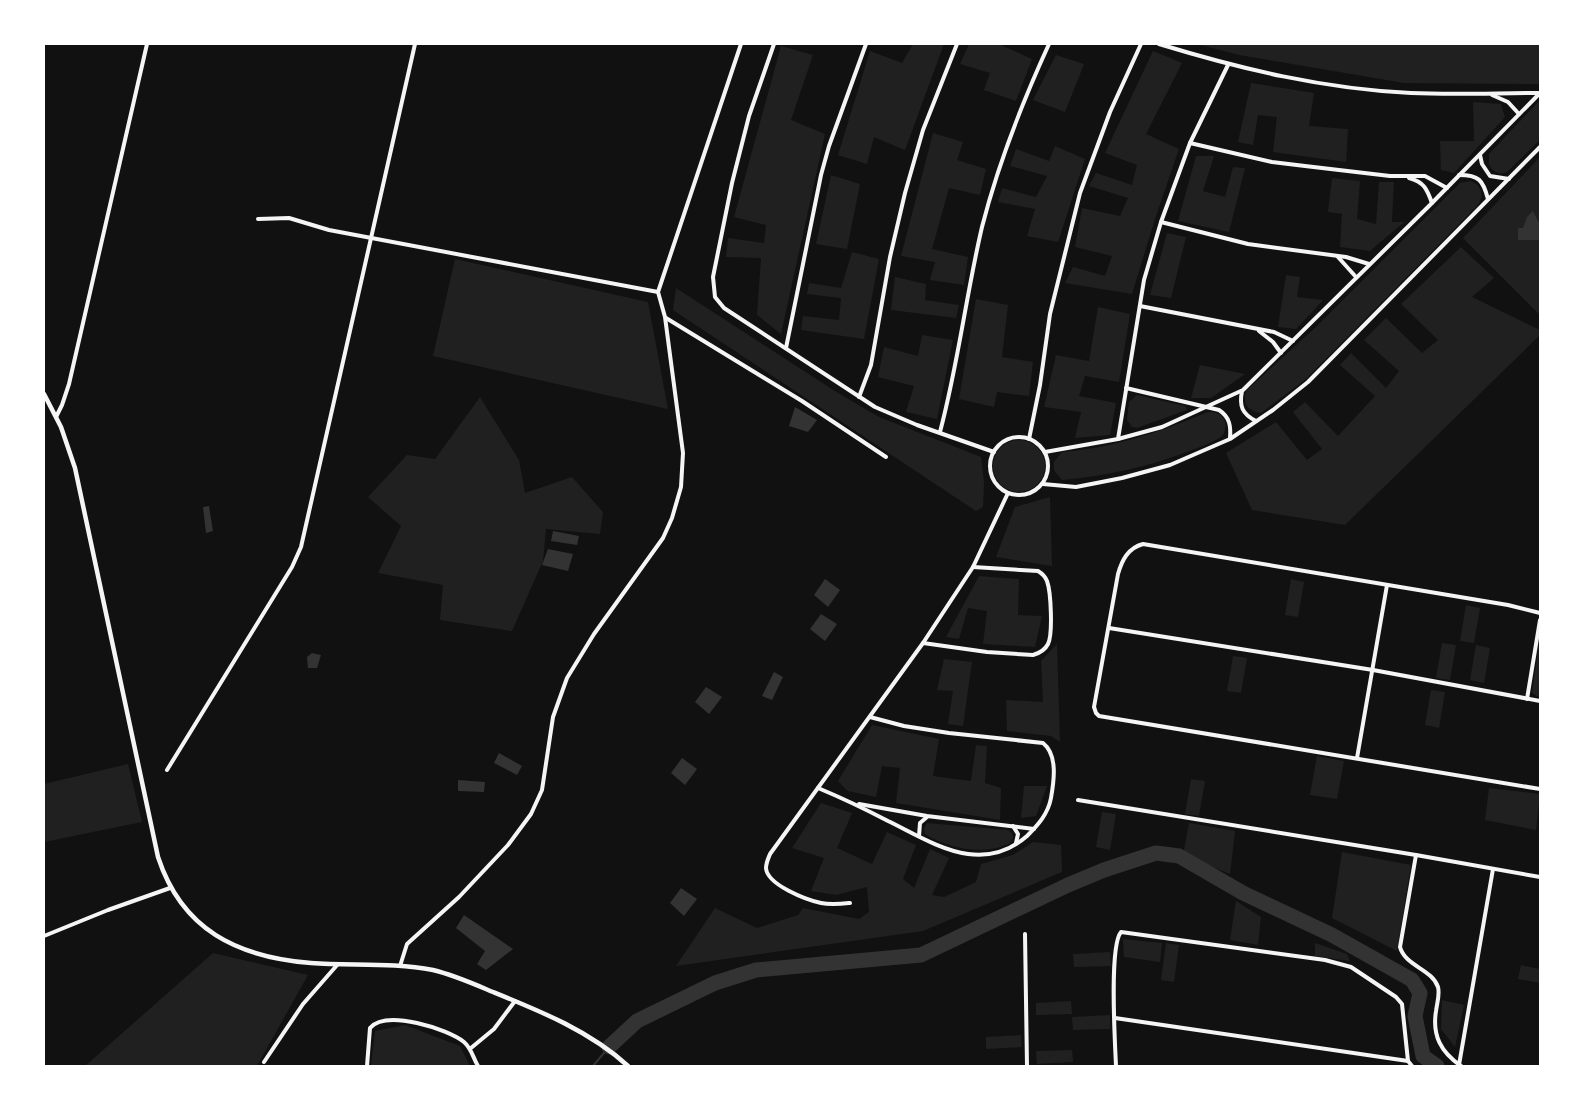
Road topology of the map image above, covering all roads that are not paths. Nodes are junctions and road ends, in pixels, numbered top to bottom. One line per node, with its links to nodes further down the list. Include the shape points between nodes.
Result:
1 (147, 44): 41 (street, via 69,384)
2 (414, 44): 25 (street)
3 (741, 44): 29 (street)
4 (774, 44): 34 (street, via 749,116 732,183 713,291 724,308)
5 (866, 44): 34 (street, via 821,175)
6 (957, 44): 39 (street, via 923,130 907,184 871,365)
7 (1049, 44): 43 (street, via 992,191)
8 (1141, 44): 45 (street, via 1080,193 1050,314)
9 (1159, 44): 10 (street)
10 (1228, 65): 11 (street, via 1376,91); 14 (street)
11 (1488, 93): 12 (street); 13 (street, via 1508,102)
12 (1540, 93): 13 (street)
13 (1519, 114): 16 (street)
14 (1190, 143): 18 (street, via 1272,162); 24 (street)
15 (1540, 147): 19 (street)
16 (1480, 154): 17 (street); 19 (street, via 1490,176)
17 (1459, 176): 20 (street); 21 (street, via 1477,177)
18 (1405, 177): 20 (street, via 1425,176); 22 (street, via 1421,182)
19 (1509, 179): 21 (street)
20 (1447, 188): 22 (street)
21 (1488, 199): 42 (street, via 1308,382)
22 (1432, 203): 27 (street)
23 (258, 219): 25 (street, via 289,218)
24 (1161, 222): 26 (street, via 1248,244); 30 (street)
25 (371, 237): 29 (street); 63 (street, via 297,558)
26 (1337, 256): 27 (street); 28 (street)
27 (1369, 264): 28 (street)
28 (1356, 277): 33 (street)
29 (658, 292): 31 (street)
30 (1140, 306): 32 (street); 36 (street)
31 (665, 317): 49 (street); 81 (street, via 683,453 681,487 672,519 567,678 553,717 542,790 531,814 475,880 407,944)
32 (1255, 330): 33 (street, via 1274,332); 35 (street)
33 (1293, 341): 35 (street)
34 (786, 348): 39 (street)
35 (1281, 353): 37 (street)
36 (1126, 388): 40 (street); 46 (street)
37 (1243, 390): 40 (street); 42 (street, via 1241,409)
38 (44, 394): 41 (street)
39 (859, 398): 43 (street)
40 (1208, 407): 44 (street, via 1225,413); 46 (street, via 1162,427)
41 (56, 417): 76 (street, via 75,468 154,841)
42 (1256, 421): 44 (street)
43 (940, 432): 47 (street)
44 (1230, 438): 50 (street, via 1170,465 1122,478 1076,486)
45 (1029, 439): 47 (street, via 1009,439); 48 (street)
46 (1118, 439): 48 (street)
47 (994, 452): 51 (street, via 990,471 1000,488)
48 (1045, 452): 50 (street, via 1048,468)
49 (886, 457)
50 (1043, 483): 51 (street, via 1027,494)
51 (1008, 493): 52 (street)
52 (973, 567): 57 (street); 57 (street, via 1038,571 1044,575 1051,631 1047,646 1033,655)
53 (1387, 585): 54 (street, via 1508,604); 56 (street, via 1143,544 1130,550 1120,566); 58 (street)
54 (1540, 613)
55 (1540, 620): 59 (street)
56 (1109, 628): 58 (street); 62 (street, via 1094,707 1100,716)
57 (922, 643): 61 (street)
58 (1373, 670): 59 (street); 62 (street)
59 (1527, 699): 60 (street)
60 (1540, 701)
61 (870, 717): 64 (street); 70 (street, via 949,733 1043,742 1053,760 1052,789 1047,810)
62 (1357, 758): 65 (street)
63 (167, 770)
64 (818, 788): 67 (street); 77 (street, via 770,854 766,869 772,880 799,896 819,903)
65 (1540, 789)
66 (1078, 800): 73 (street)
67 (852, 802): 68 (street); 71 (street)
68 (927, 816): 69 (street); 71 (street, via 920,823)
69 (1013, 826): 70 (street); 72 (street, via 1018,834)
70 (1034, 829): 72 (street)
71 (919, 837): 72 (street, via 969,854 991,854)
72 (1015, 847)
73 (1416, 855): 74 (street); 93 (street, via 1401,951 1437,984 1436,1036 1446,1054)
74 (1493, 869): 75 (street); 93 (street)
75 (1540, 877)
76 (170, 888): 79 (street); 80 (street, via 208,930 238,948 289,960)
77 (850, 903)
78 (1025, 934): 90 (street)
79 (44, 936)
80 (338, 964): 81 (street); 86 (street, via 303,1004)
81 (400, 966): 82 (street, via 451,975)
82 (515, 1001): 84 (street, via 494,1029); 89 (street, via 574,1029)
83 (1115, 1018): 85 (street); 85 (street, via 1115,947 1121,932 1326,960 1352,967 1402,1004); 91 (street)
84 (471, 1048): 87 (street, via 454,1036 427,1026 384,1020 370,1028); 88 (street)
85 (1408, 1061): 92 (street)
86 (264, 1062)
87 (367, 1066)
88 (478, 1066)
89 (627, 1066)
90 (1027, 1066)
91 (1116, 1066)
92 (1412, 1066)
93 (1460, 1066)

